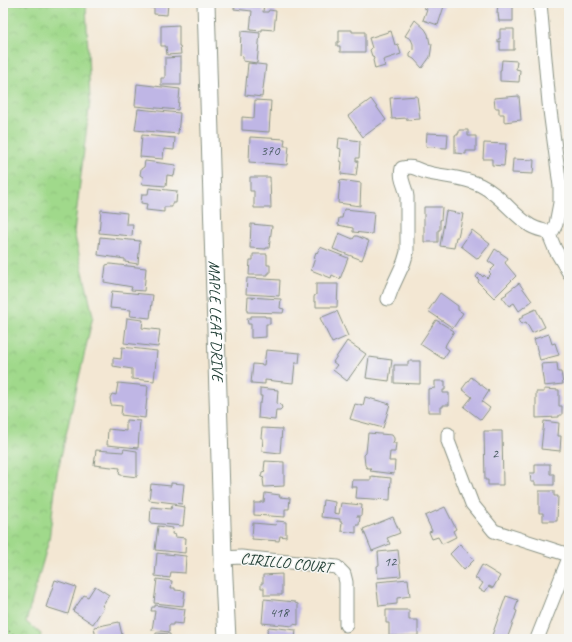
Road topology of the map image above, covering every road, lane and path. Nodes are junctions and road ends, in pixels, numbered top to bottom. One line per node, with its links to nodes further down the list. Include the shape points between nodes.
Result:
1 (206, 3): 8 (street, MAPLE LEAF DRIVE)
2 (540, 3): 3 (street, via 560,186 556,224 553,230)
3 (548, 232): 4 (street); 5 (street, via 530,225 497,195 470,180 427,173 415,168 402,168 400,175 407,197 407,252)
4 (569, 273)
5 (388, 299)
6 (448, 434): 7 (street, via 448,441 472,504 494,531)
7 (569, 556): 13 (street)
8 (223, 558): 9 (street, CIRILLO COURT, via 337,567 344,574 346,582); 12 (street, MAPLE LEAF DRIVE)
9 (346, 625)
10 (3, 626): 11 (path)
11 (19, 639)
12 (227, 639)
13 (537, 639)

